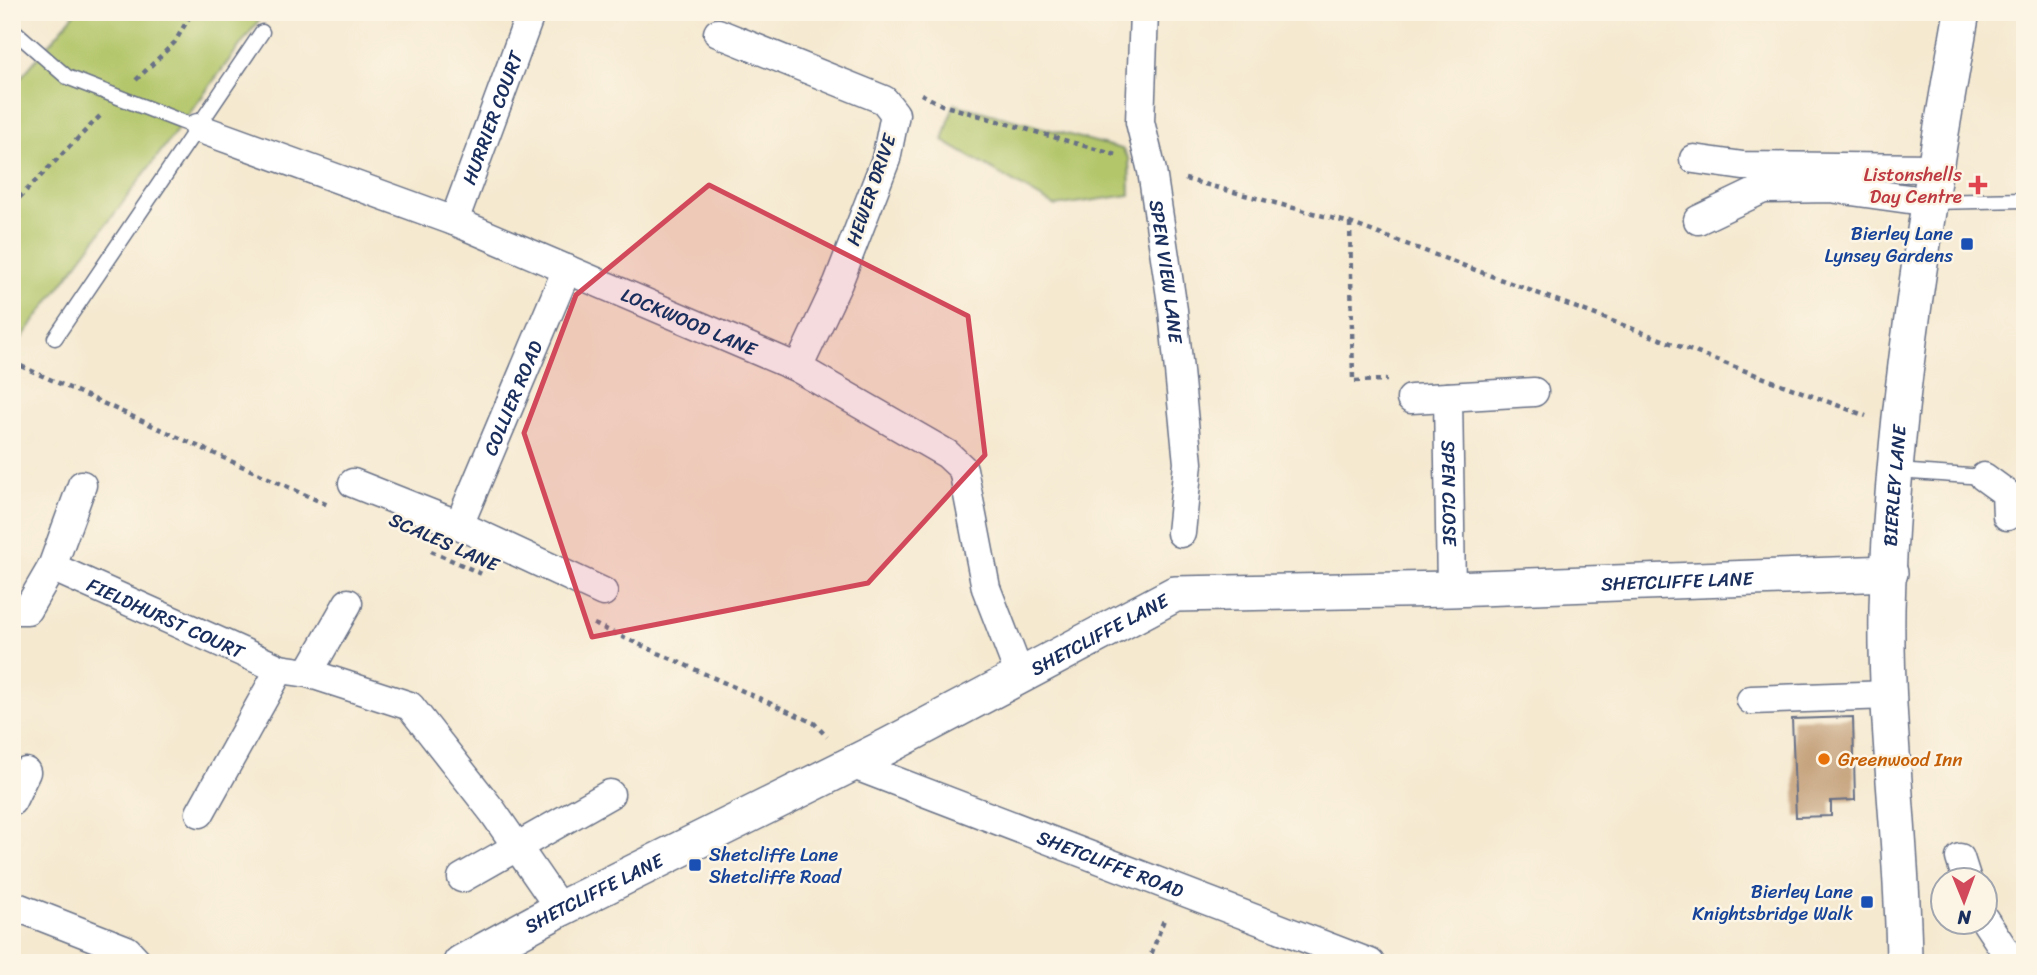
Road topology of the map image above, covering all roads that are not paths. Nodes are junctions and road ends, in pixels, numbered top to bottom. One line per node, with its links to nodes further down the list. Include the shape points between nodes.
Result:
1 (531, 12): 12 (street, HURRIER COURT)
2 (1144, 12): 24 (street, SPEN VIEW LANE, via 1140,122 1173,310 1188,463)
3 (1962, 12): 9 (street, BIERLEY LANE)
4 (12, 29): 7 (lane, via 66,76)
5 (262, 32): 7 (lane)
6 (718, 33): 15 (street, HEWER DRIVE, via 884,100 895,114 881,171 838,283)
7 (198, 128): 12 (street, LOCKWOOD LANE); 14 (lane)
8 (1693, 159): 9 (street)
9 (1932, 185): 10 (lane); 11 (street, via 1763,189); 19 (street, BIERLEY LANE)
10 (2025, 200)
11 (1698, 220)
12 (454, 222): 13 (street, LOCKWOOD LANE)
13 (567, 269): 15 (street, LOCKWOOD LANE); 23 (street, COLLIER ROAD)
14 (55, 338)
15 (798, 368): 33 (street, LOCKWOOD LANE, via 947,454 962,469 986,588)
16 (1534, 392): 17 (street)
17 (1448, 397): 18 (street); 27 (street, SPEN CLOSE)
18 (1411, 399)
19 (1897, 471): 22 (lane); 26 (street, BIERLEY LANE)
20 (353, 483): 23 (street)
21 (82, 485): 25 (street)
22 (2005, 495)
23 (459, 525): 28 (street)
24 (1181, 533)
25 (52, 567): 30 (street, via 27,610); 31 (street, FIELDHURST COURT)
26 (1889, 573): 27 (street, SHETCLIFFE LANE); 34 (street, BIERLEY LANE)
27 (1451, 589): 33 (street, SHETCLIFFE LANE, via 1175,594)
28 (603, 592)
29 (348, 603): 32 (street)
30 (12, 610)
31 (280, 669): 32 (street, FIELDHURST COURT); 40 (street)
32 (308, 673): 41 (street, FIELDHURST COURT, via 410,706)
33 (1020, 676): 36 (street, SHETCLIFFE LANE)
34 (1889, 695): 35 (street); 49 (street, BIERLEY LANE)
35 (1751, 700)
36 (851, 764): 44 (street, SHETCLIFFE LANE); 48 (street, SHETCLIFFE ROAD)
37 (26, 772): 39 (street)
38 (610, 794): 41 (street)
39 (12, 801)
40 (200, 813)
41 (516, 846): 42 (street); 44 (street, FIELDHURST COURT)
42 (462, 878)
43 (12, 905): 46 (street, via 127,950)
44 (560, 909): 47 (street, SHETCLIFFE LANE)
45 (1995, 936): 50 (street)
46 (139, 963)
47 (461, 963)
48 (1370, 963)
49 (1904, 963)
50 (2013, 963)

